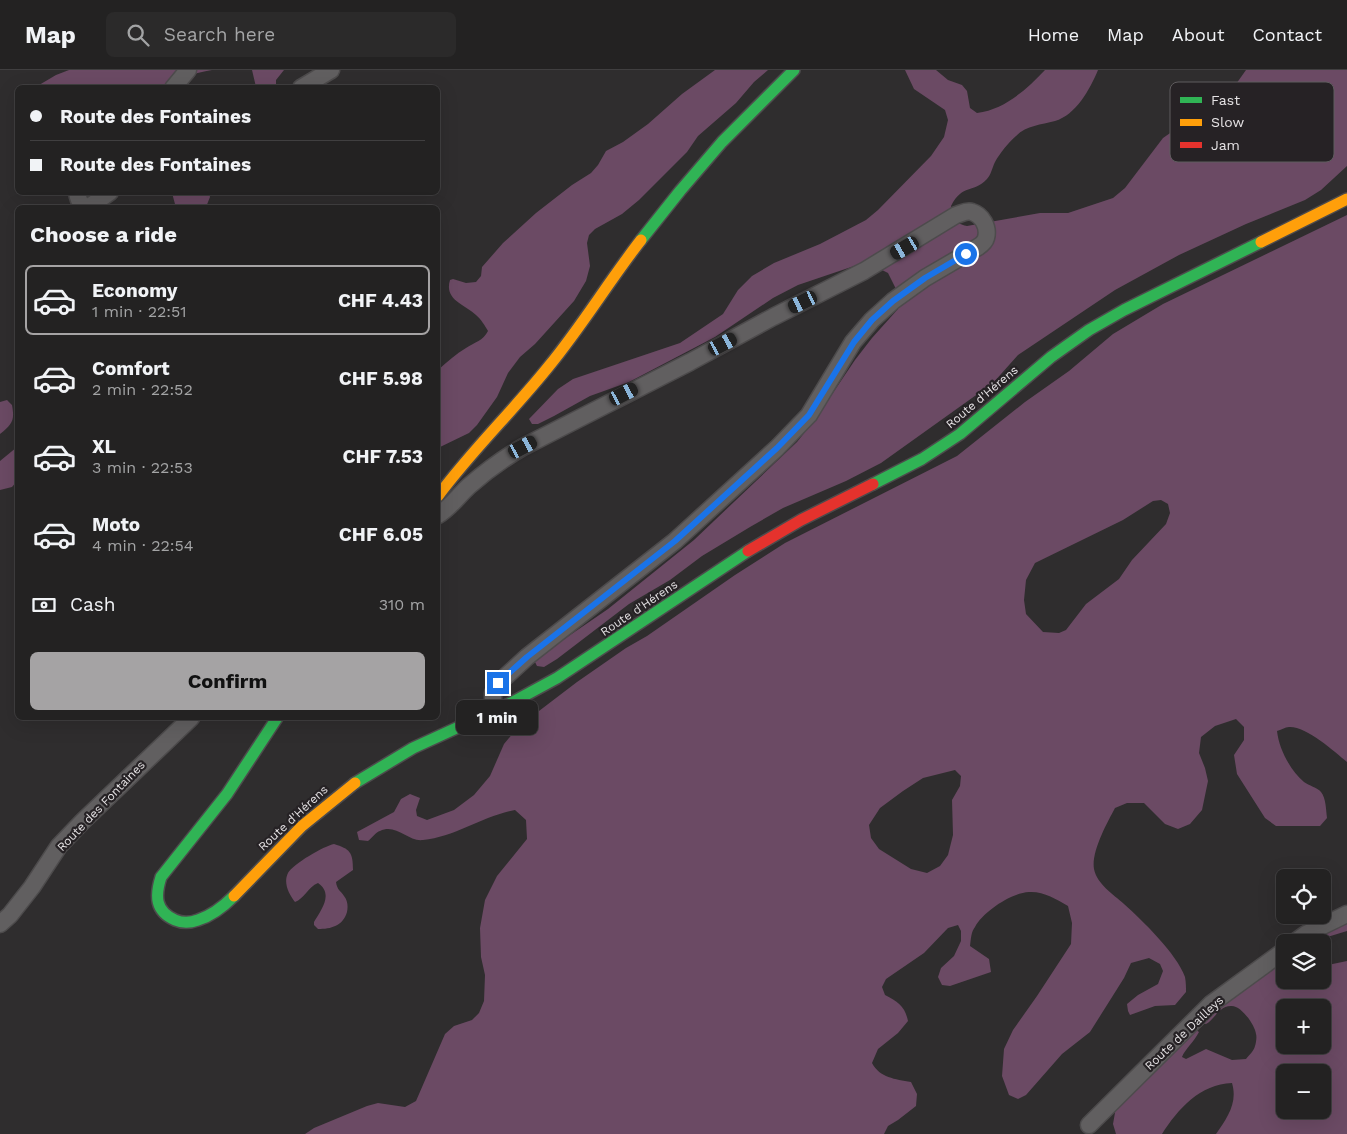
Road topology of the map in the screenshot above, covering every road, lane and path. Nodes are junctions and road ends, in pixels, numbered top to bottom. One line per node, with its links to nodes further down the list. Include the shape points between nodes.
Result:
1 (188, 70): 4 (street)
2 (331, 70): 5 (street)
3 (794, 70): 9 (main road, via 681,190 639,242 550,366 483,438)
4 (176, 85)
5 (306, 85)
6 (106, 195): 8 (street)
7 (1347, 199): 11 (main road, Route d'Hérens, via 1090,330 1050,358 987,414 945,445 779,532 583,662)
8 (92, 205)
9 (440, 493)
10 (440, 514): 11 (street, via 469,486 523,447 864,271 956,215 972,212 981,217 987,231 984,242 925,278 872,320 854,342 809,415 675,541 498,683 493,693)
11 (496, 710): 13 (main road, Route d'Hérens, via 396,757 350,786 304,824 214,914 194,922 171,919 158,904 161,877 227,794)
12 (189, 720): 15 (street, Route des Fontaines, via 65,840)
13 (276, 720)
14 (1347, 914): 16 (street)
15 (0, 924)
16 (1306, 934)
17 (1276, 957): 18 (street, Route de Dailleys, via 1211,1004)
18 (1089, 1125)

